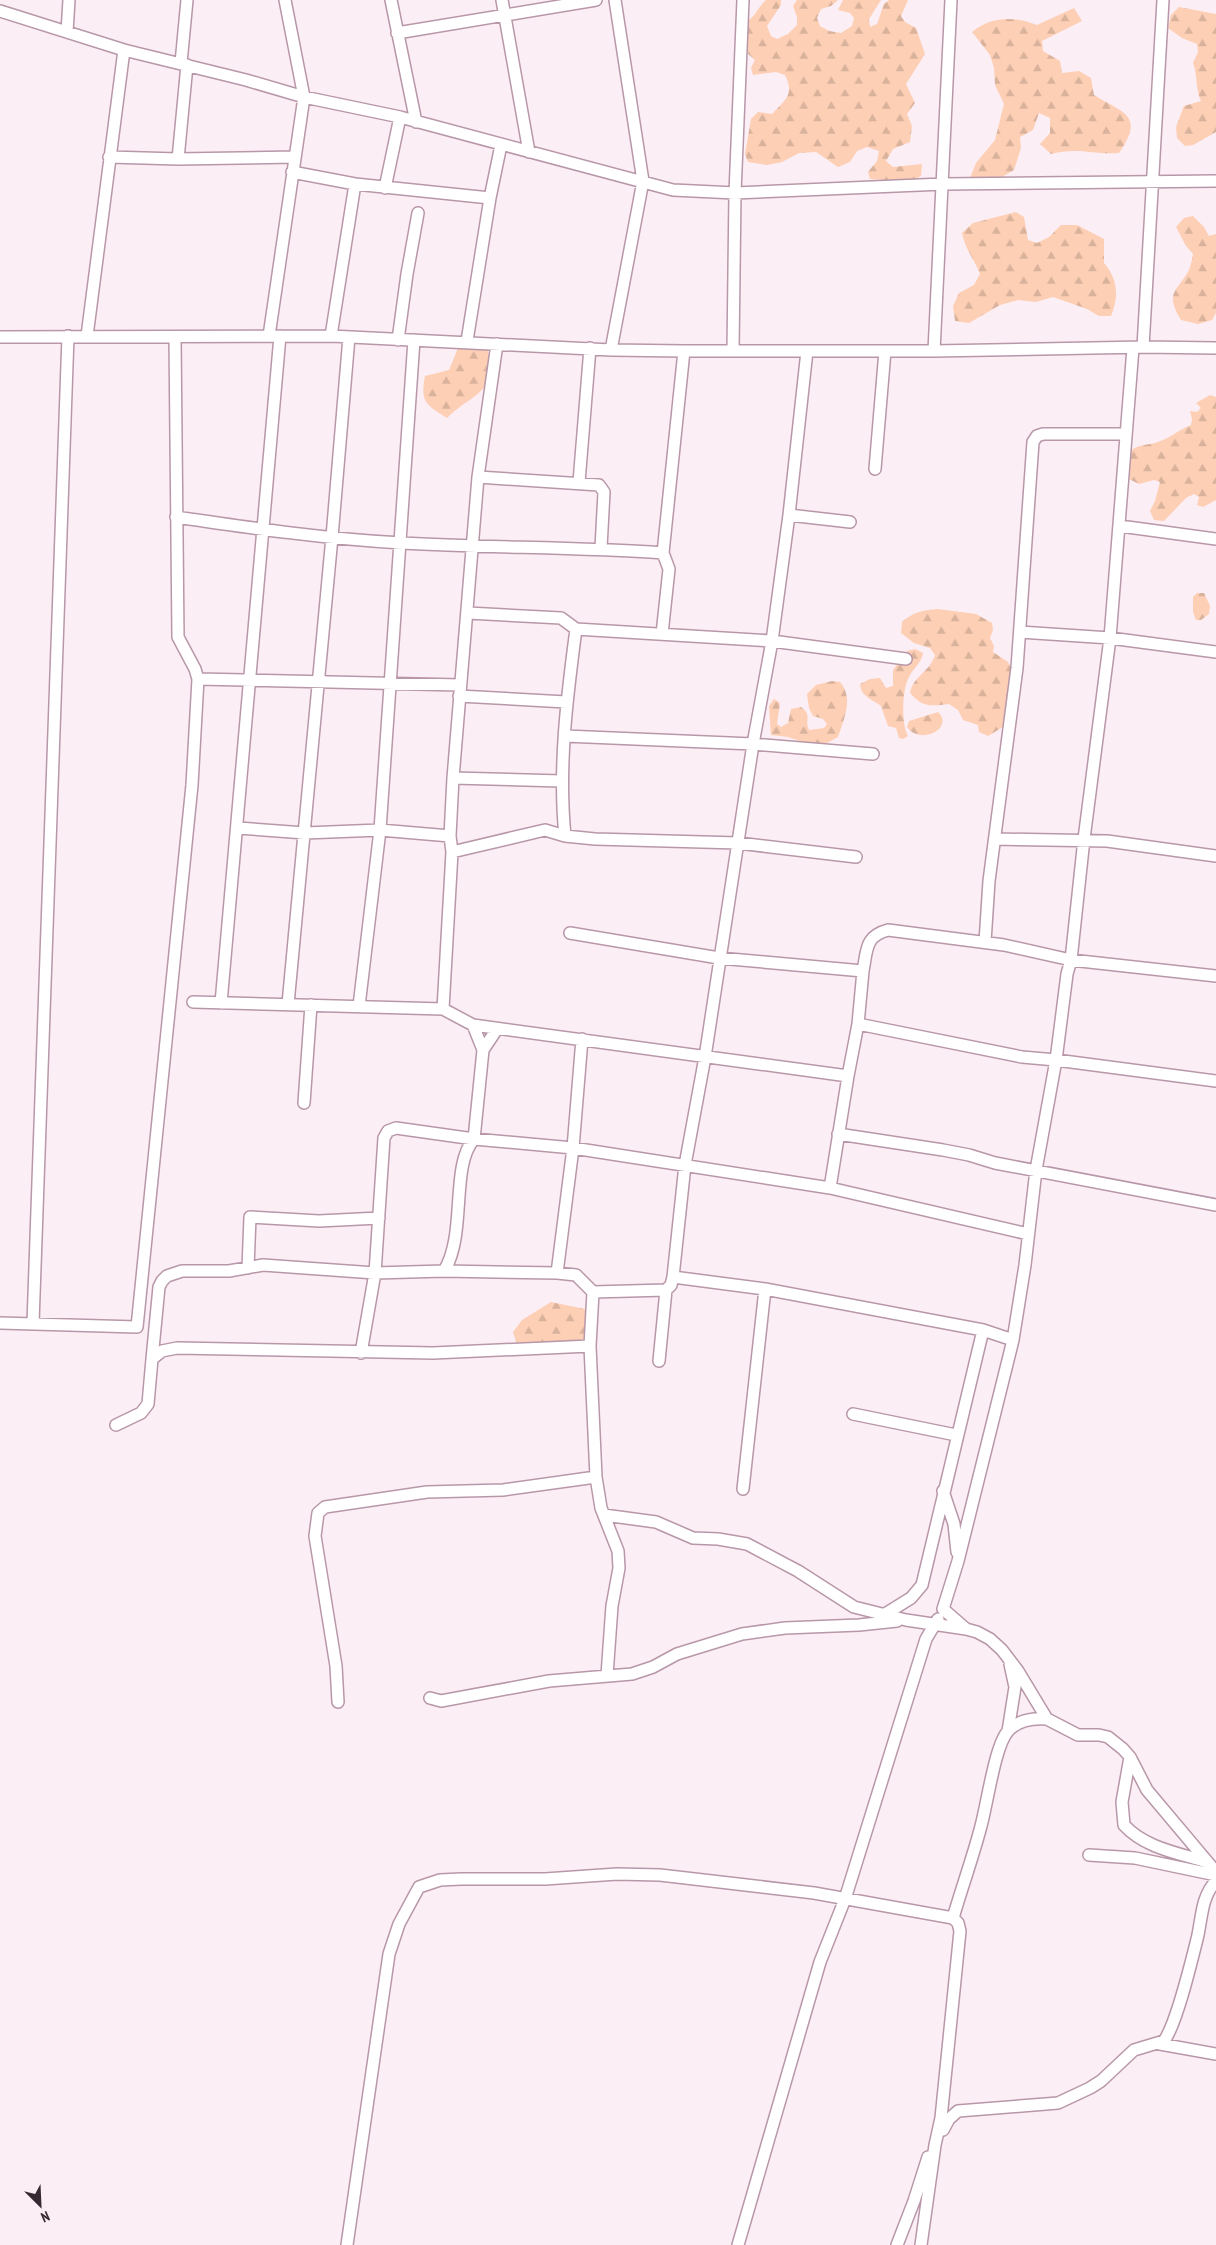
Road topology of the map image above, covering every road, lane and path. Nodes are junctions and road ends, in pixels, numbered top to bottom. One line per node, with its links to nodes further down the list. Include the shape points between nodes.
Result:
1 (69, 0): 13 (street)
2 (188, 0): 16 (street)
3 (286, 0): 17 (street)
4 (391, 0): 14 (street)
5 (502, 0): 12 (street)
6 (596, 0): 12 (street)
7 (615, 0): 26 (street)
8 (742, 0): 32 (street)
9 (951, 0): 30 (street)
10 (1163, 0): 27 (street)
11 (0, 11): 13 (street)
12 (505, 15): 14 (street); 21 (street)
13 (67, 32): 15 (street)
14 (397, 33): 19 (street)
15 (124, 50): 16 (street); 22 (street)
16 (184, 64): 17 (street); 24 (street)
17 (304, 96): 18 (street); 23 (street)
18 (400, 117): 19 (street); 31 (street)
19 (416, 122): 20 (street)
20 (501, 145): 21 (street); 33 (street)
21 (529, 152): 26 (street)
22 (108, 157): 24 (street); 36 (street)
23 (294, 157): 24 (street); 25 (street)
24 (178, 159)
25 (292, 172): 29 (street); 37 (street)
26 (643, 181): 32 (street, via 673,190); 49 (street)
27 (1153, 182): 28 (street); 30 (street); 46 (street)
28 (1216, 182)
29 (355, 184): 31 (street); 38 (street)
30 (943, 184): 32 (street); 54 (street)
31 (385, 188): 33 (street)
32 (734, 194): 50 (street)
33 (490, 198): 44 (street)
34 (418, 213): 42 (street)
35 (68, 336): 36 (street); 40 (street); 140 (street)
36 (87, 336): 41 (street)
37 (275, 336): 38 (street); 41 (street); 63 (street)
38 (330, 336): 39 (street)
39 (349, 336): 42 (street); 64 (street)
40 (0, 337)
41 (175, 337): 60 (street)
42 (398, 340): 43 (street)
43 (414, 340): 44 (street); 66 (street)
44 (467, 341): 45 (street)
45 (497, 344): 47 (street); 57 (street)
46 (1138, 347): 48 (street); 54 (street); 55 (street)
47 (590, 348): 49 (street); 58 (street)
48 (1216, 348)
49 (611, 350): 51 (street)
50 (733, 350): 51 (street); 52 (street)
51 (684, 351): 69 (street)
52 (807, 351): 53 (street); 59 (street)
53 (885, 351): 54 (street); 56 (street)
54 (934, 351)
55 (1126, 434): 62 (street); 72 (street, via 1043,434 1033,442)
56 (875, 469)
57 (478, 477): 58 (street); 67 (street)
58 (579, 482): 68 (street, via 598,485 604,492)
59 (789, 516): 61 (street); 75 (street)
60 (176, 517): 63 (street); 78 (street, via 178,637)
61 (850, 522)
62 (1120, 526): 65 (street); 74 (street)
63 (262, 530): 64 (street); 79 (street)
64 (332, 537): 66 (street); 80 (street)
65 (1216, 538)
66 (402, 543): 67 (street); 81 (street)
67 (473, 545): 68 (street); 70 (street)
68 (601, 548): 69 (street)
69 (663, 553): 73 (street, via 669,569)
70 (468, 613): 71 (street, via 561,618); 82 (street)
71 (576, 629): 73 (street); 83 (street)
72 (1020, 632): 74 (street); 94 (street)
73 (662, 634): 75 (street)
74 (1110, 638): 76 (street); 95 (street)
75 (772, 641): 77 (street); 85 (street)
76 (1216, 652)
77 (906, 659)
78 (198, 679): 79 (street); 141 (street, via 192,785)
79 (249, 681): 80 (street); 89 (street)
80 (319, 682): 81 (street); 91 (street)
81 (391, 684): 82 (street); 90 (street)
82 (460, 691): 83 (street); 87 (street)
83 (566, 702): 84 (street)
84 (565, 736): 85 (street); 88 (street)
85 (753, 744): 86 (street); 96 (street)
86 (873, 754)
87 (453, 778): 88 (street); 92 (street)
88 (561, 781): 93 (street)
89 (238, 828): 91 (street); 107 (street)
90 (380, 830): 91 (street); 92 (street); 110 (street)
91 (305, 833): 108 (street)
92 (450, 836): 97 (street)
93 (565, 836): 96 (street); 97 (street, via 546,830)
94 (994, 839): 95 (street); 101 (street)
95 (1084, 839): 98 (street); 103 (street)
96 (738, 843): 99 (street); 102 (street)
97 (452, 852): 111 (street)
98 (1216, 856)
99 (856, 857)
100 (570, 933): 102 (street)
101 (985, 942): 103 (street); 104 (street, via 888,930 870,940)
102 (720, 958): 104 (street); 117 (street)
103 (1071, 960): 105 (street); 118 (street)
104 (863, 971): 112 (street)
105 (1216, 976)
106 (193, 1002): 107 (street)
107 (221, 1003): 108 (street)
108 (288, 1004): 109 (street)
109 (311, 1005): 110 (street); 121 (street)
110 (359, 1006): 111 (street)
111 (443, 1009): 113 (street)
112 (858, 1024): 118 (street, via 1022,1057); 119 (street)
113 (473, 1025): 114 (street); 116 (street)
114 (497, 1029): 115 (street); 116 (street)
115 (582, 1039): 117 (street); 124 (street)
116 (483, 1050): 123 (street)
117 (705, 1057): 119 (street); 125 (street)
118 (1056, 1060): 120 (street); 126 (street)
119 (848, 1076): 122 (street)
120 (1216, 1081)
121 (304, 1103)
122 (838, 1134): 126 (street, via 943,1150); 127 (street)
123 (474, 1139): 124 (street); 129 (street, via 405,1128 388,1131 384,1138); 132 (street, via 467,1149 461,1174 454,1253)
124 (572, 1148): 125 (street); 134 (street)
125 (685, 1166): 127 (street); 135 (street)
126 (1036, 1170): 128 (street); 130 (street)
127 (830, 1188): 130 (street)
128 (1216, 1205)
129 (379, 1218): 131 (street, via 319,1221 250,1217); 133 (street)
130 (1028, 1234): 144 (street)
131 (248, 1268): 133 (street, via 263,1265); 142 (street, via 182,1272 168,1276 159,1287)
132 (444, 1271): 133 (street); 134 (street)
133 (375, 1273): 146 (street)
134 (557, 1273): 138 (street, via 576,1275)
135 (673, 1277): 136 (street); 137 (street)
136 (765, 1289): 143 (street); 153 (street)
137 (666, 1290): 138 (street); 148 (street)
138 (593, 1292): 145 (street)
139 (0, 1322): 140 (street)
140 (33, 1323): 141 (street)
141 (137, 1327): 142 (street)
142 (155, 1329): 147 (street)
143 (983, 1330): 144 (street); 151 (street)
144 (1013, 1340): 156 (street)
145 (590, 1346): 146 (street); 152 (street)
146 (361, 1353): 147 (street, via 176,1348 162,1351)
147 (152, 1359): 150 (street, via 148,1404 140,1413)
148 (659, 1360)
149 (853, 1414): 151 (street)
150 (116, 1425)
151 (956, 1435): 154 (street)
152 (596, 1477): 155 (street); 166 (street, via 503,1490 427,1492 321,1509 315,1536 336,1666)
153 (743, 1489)
154 (943, 1491): 156 (street, via 955,1530); 158 (street, via 922,1585 911,1598)
155 (604, 1515): 158 (street, via 656,1522 693,1538 718,1538 747,1544 798,1570 854,1607); 164 (street, via 618,1551 619,1568 612,1606)
156 (958, 1561): 157 (street)
157 (943, 1609): 161 (street); 162 (street)
158 (884, 1614): 159 (street); 160 (street)
159 (906, 1620): 160 (street); 161 (street)
160 (868, 1624): 164 (street, via 785,1628 742,1634 677,1654 639,1672)
161 (935, 1625): 162 (street); 174 (street, via 926,1639)
162 (966, 1629): 163 (street, via 990,1639)
163 (1009, 1659): 167 (street); 168 (street, via 1015,1687)
164 (607, 1675): 165 (street, via 549,1681 441,1701)
165 (430, 1698)
166 (338, 1702)
167 (1047, 1719): 168 (street, via 1021,1722); 169 (street, via 1078,1735 1108,1738)
168 (1008, 1731): 175 (street, via 997,1756 982,1826)
169 (1130, 1757): 171 (street, via 1147,1790); 171 (street, via 1122,1802 1124,1825 1139,1838 1158,1847)
170 (1089, 1856): 172 (street, via 1135,1858)
171 (1206, 1862): 172 (street)
172 (1216, 1874)
173 (1216, 1881): 176 (street, via 1204,1898 1195,1947 1172,2027)
174 (845, 1899): 175 (street); 179 (street, via 660,1875 440,1880 419,1887 399,1924 389,1954); 180 (street, via 820,1962)
175 (953, 1918): 178 (street, via 960,1931 941,2118)
176 (1160, 2044): 177 (street); 178 (street, via 1134,2050 1101,2081 1058,2103 958,2111 949,2118)
177 (1216, 2054)
178 (935, 2145): 181 (street, via 929,2153); 182 (street)
179 (347, 2245)
180 (738, 2245)
181 (897, 2245)
182 (921, 2245)

